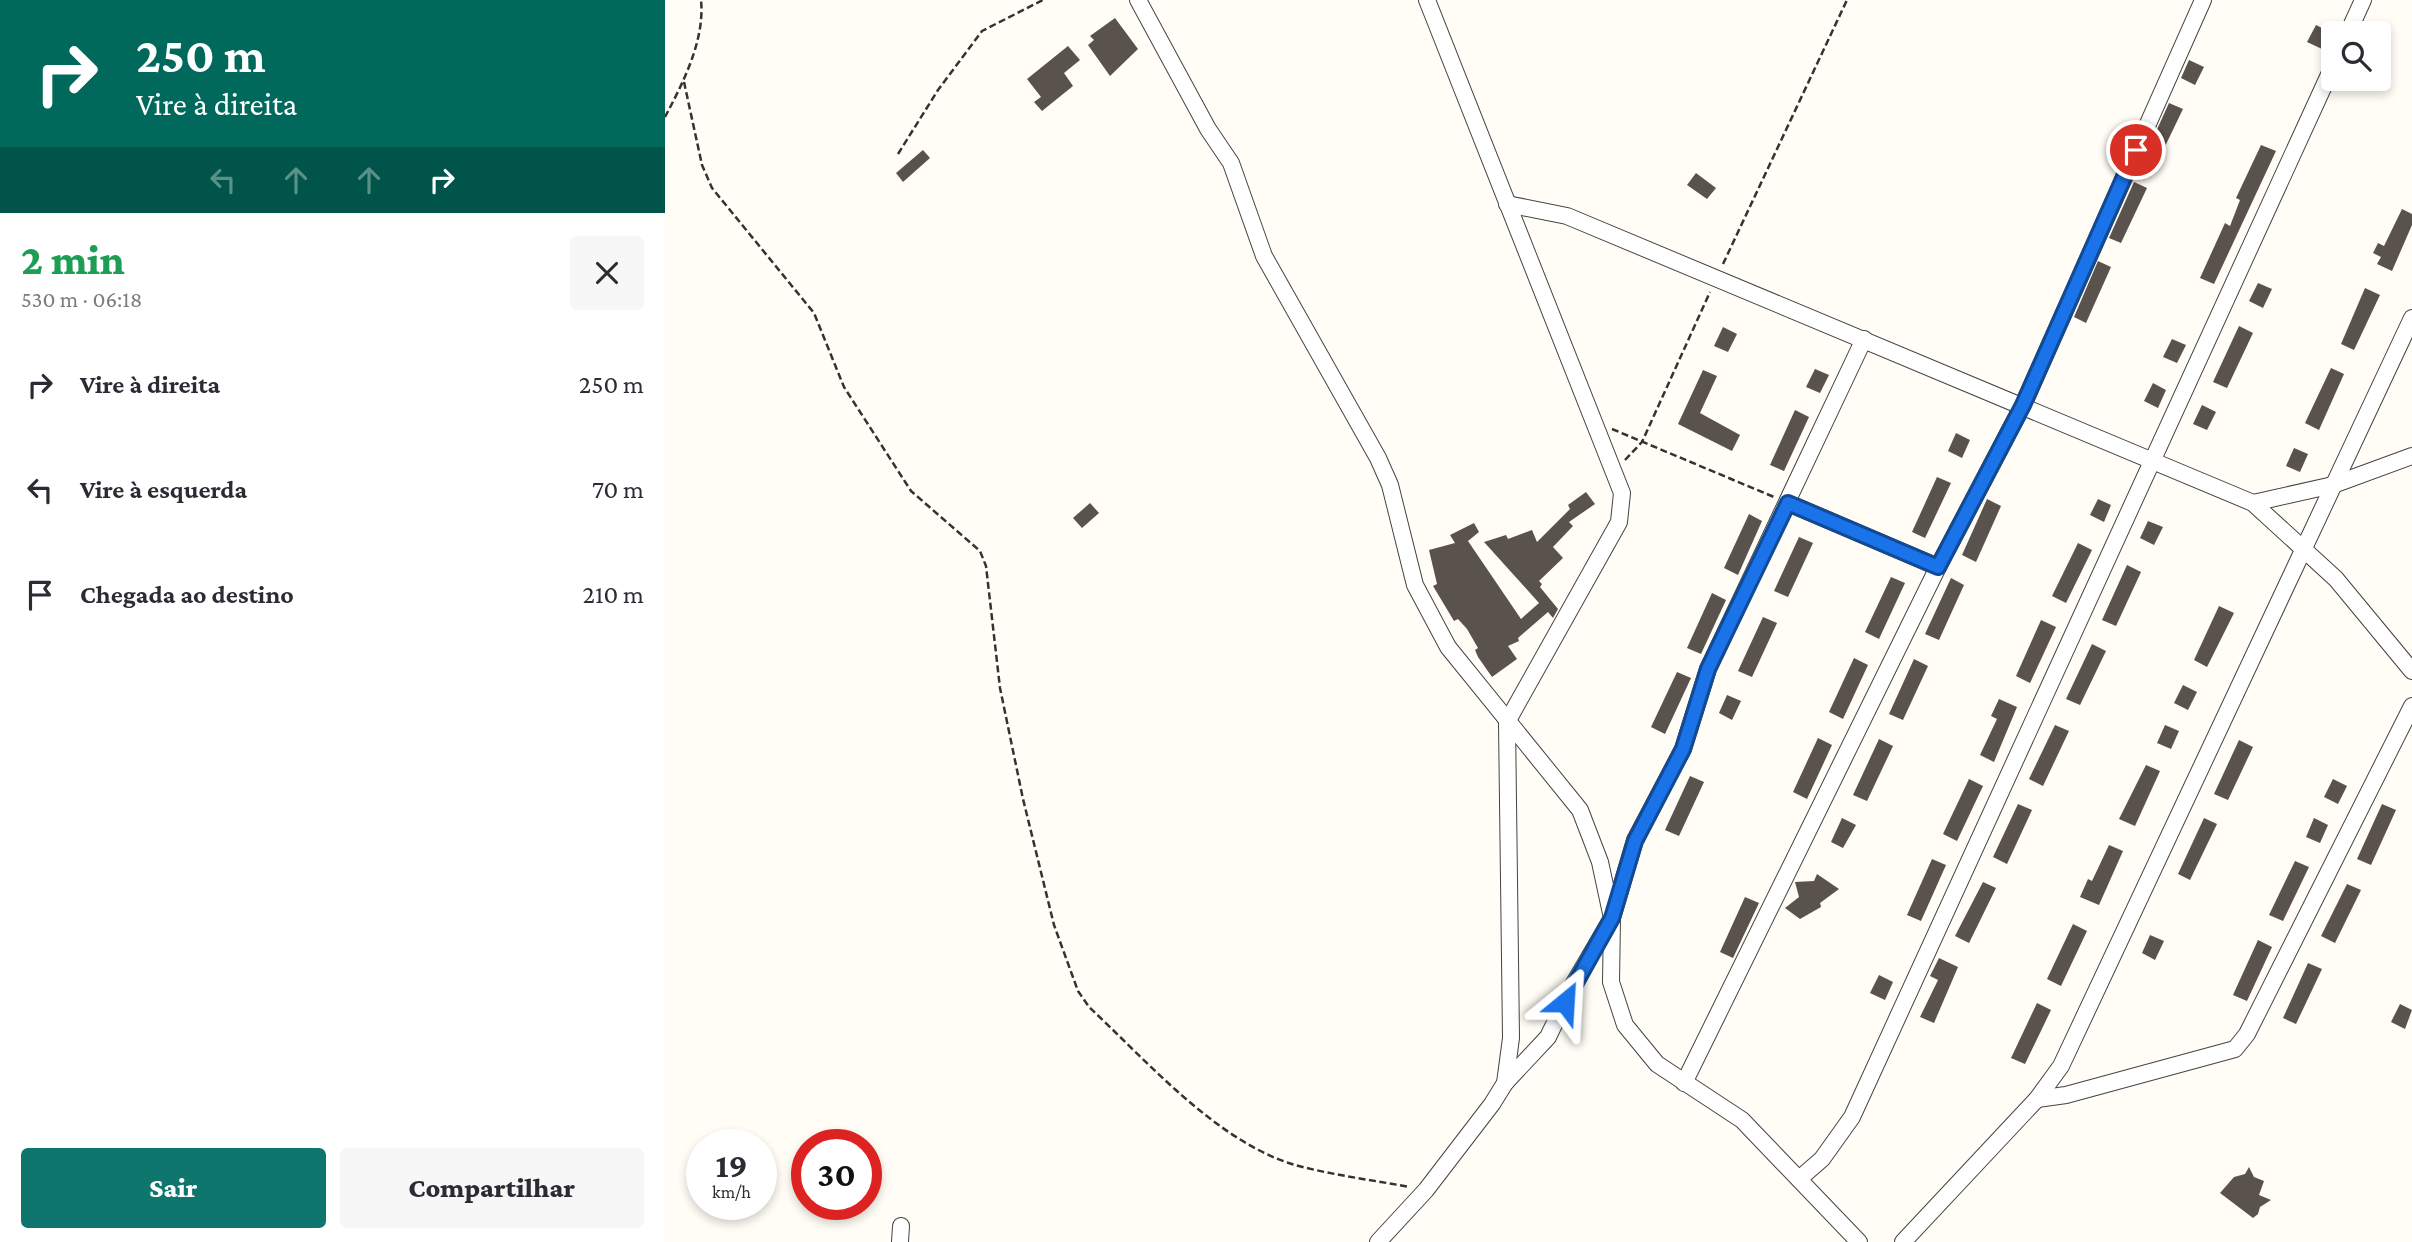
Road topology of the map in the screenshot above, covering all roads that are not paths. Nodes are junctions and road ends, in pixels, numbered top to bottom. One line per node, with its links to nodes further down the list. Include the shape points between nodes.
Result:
1 (1137, 0): 20 (street, via 1231,163 1264,256 1378,458 1390,485 1415,585 1448,648)
2 (1427, 0): 7 (street)
3 (2203, 0): 10 (street)
4 (2363, 0): 5 (street)
5 (2353, 21)
6 (2322, 91): 12 (street)
7 (1507, 204): 9 (street, via 1567,216); 20 (street, via 1622,493 1619,522)
8 (2412, 318): 13 (street)
9 (1864, 339): 10 (street); 14 (street)
10 (2023, 405): 12 (street); 17 (street)
11 (2412, 456): 13 (street)
12 (2153, 461): 15 (street); 25 (street, via 1852,1117 1822,1159)
13 (2333, 485): 15 (street); 16 (street)
14 (1788, 503): 17 (street); 21 (street, via 1708,669 1683,749 1635,841)
15 (2253, 503): 16 (street)
16 (2303, 549): 18 (street, via 2336,579); 24 (street, via 2061,1066)
17 (1938, 567): 23 (street)
18 (2412, 671)
19 (2412, 706): 24 (street, via 2247,1034 2235,1049 2066,1095)
20 (1507, 722): 21 (street, via 1580,810 1600,862); 22 (street, via 1511,1038)
21 (1612, 918): 22 (street, via 1548,1037); 23 (street, via 1611,982 1625,1025 1657,1064)
22 (1505, 1083): 26 (street, via 1426,1190)
23 (1684, 1083): 25 (street, via 1742,1121)
24 (2037, 1098): 28 (street)
25 (1799, 1179): 27 (street)
26 (1378, 1242)
27 (1859, 1242)
28 (1903, 1242)

